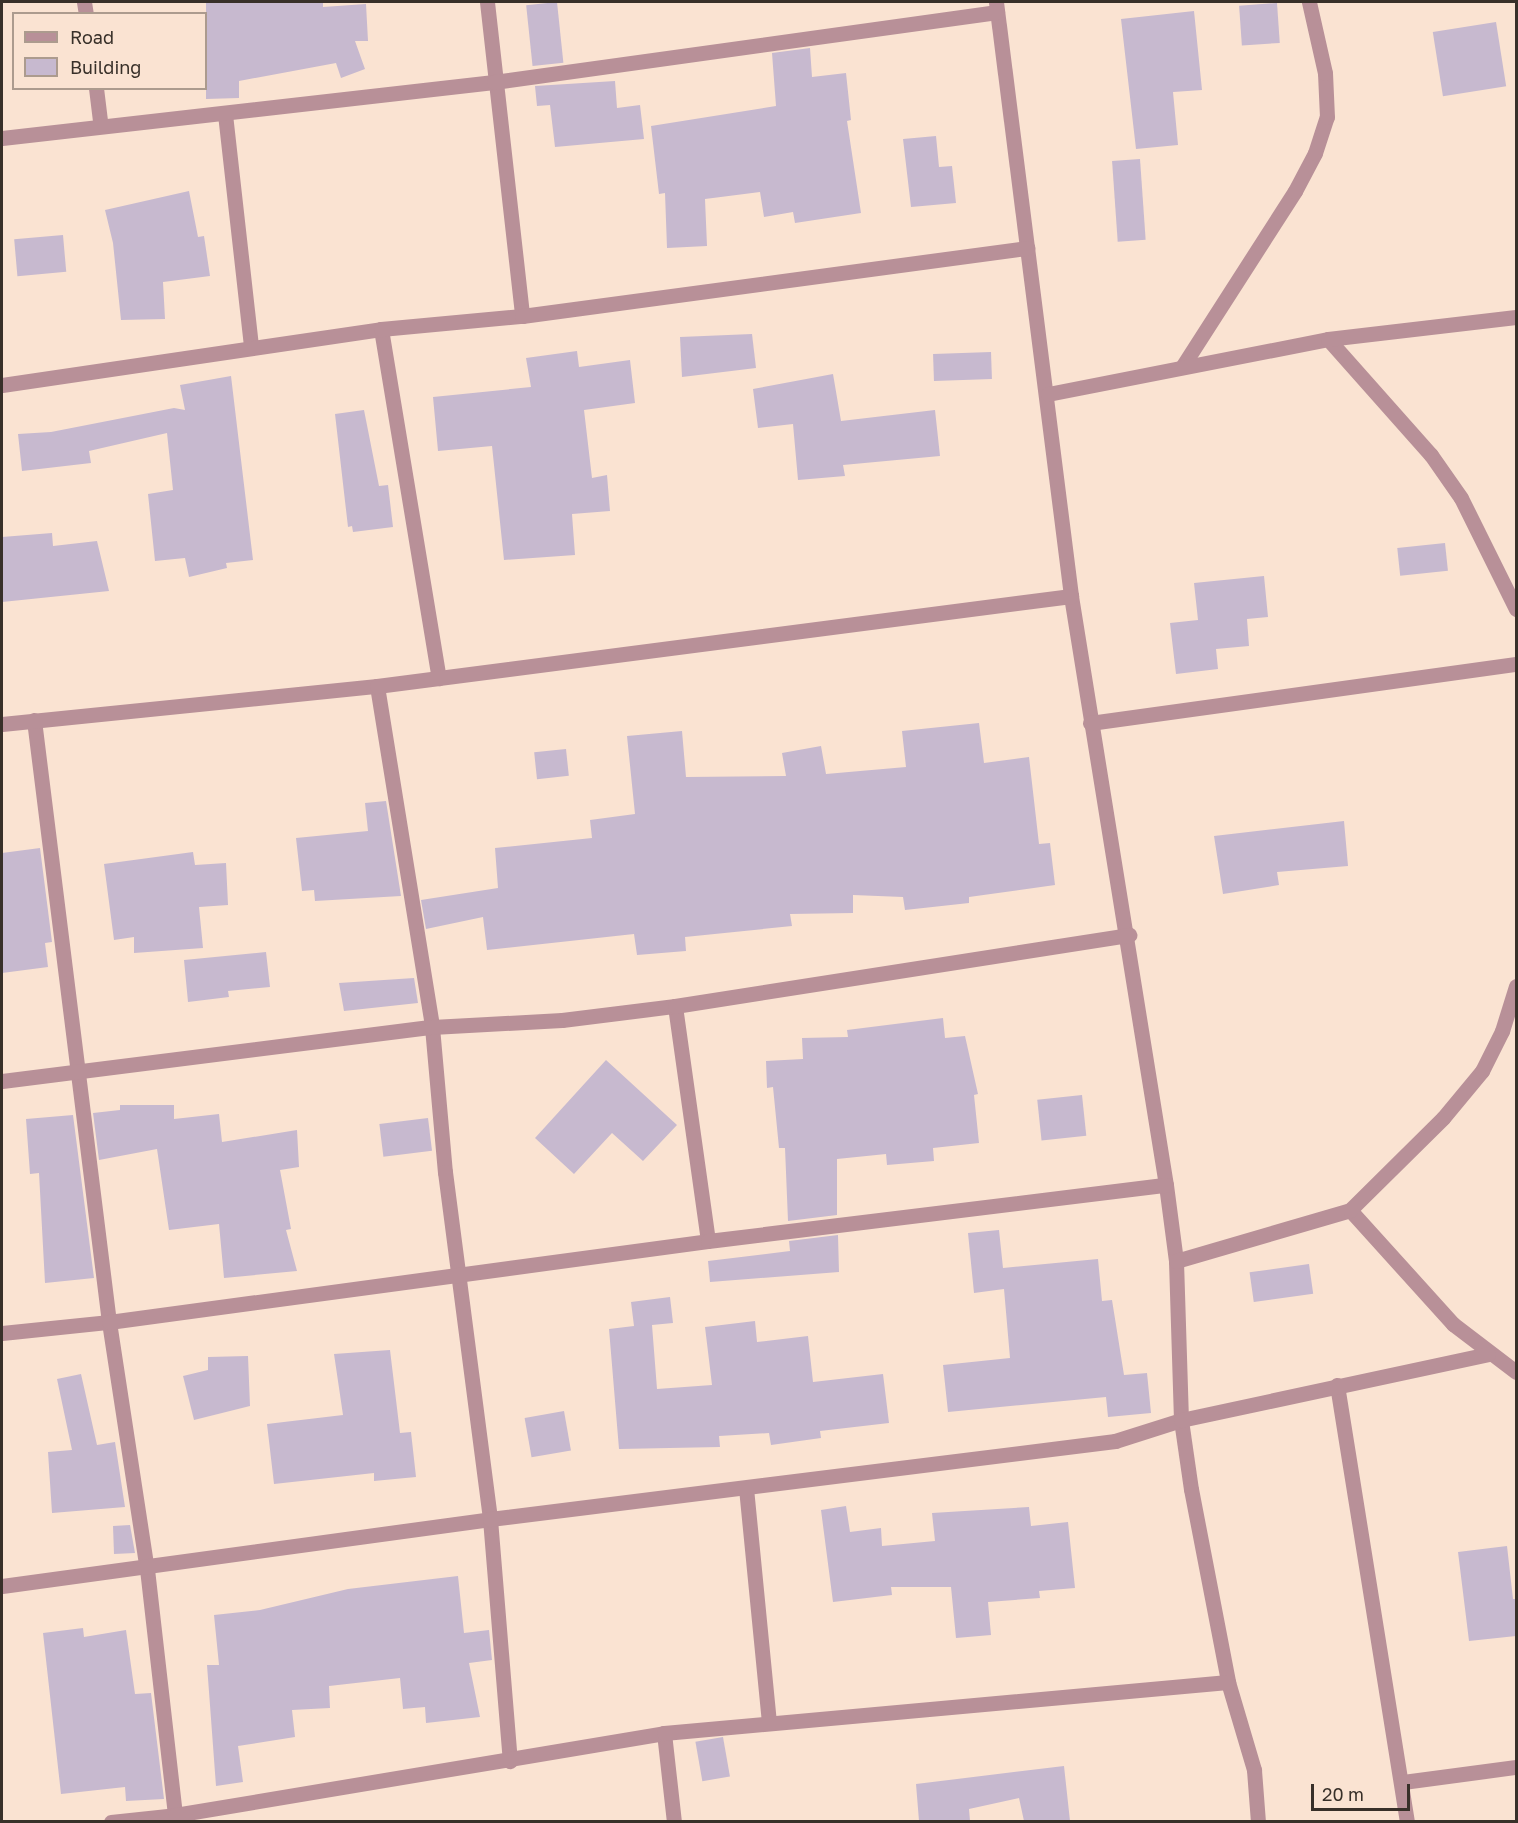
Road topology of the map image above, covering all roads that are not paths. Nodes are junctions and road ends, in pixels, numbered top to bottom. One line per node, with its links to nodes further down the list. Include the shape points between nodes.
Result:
1 (487, 2): 4 (street)
2 (1309, 2): 15 (street, via 1325,73 1327,117 1315,153)
3 (996, 7): 4 (street); 9 (street)
4 (494, 82): 6 (street); 10 (street)
5 (96, 90): 7 (street)
6 (225, 114): 7 (street); 14 (street)
7 (101, 126): 8 (street)
8 (2, 138)
9 (1027, 248): 10 (street); 17 (street)
10 (522, 316): 12 (street)
11 (1516, 317): 13 (street)
12 (381, 329): 14 (street); 21 (street)
13 (1328, 339): 15 (street); 19 (street, via 1431,455 1461,498)
14 (251, 346): 16 (street)
15 (1182, 367): 17 (street)
16 (2, 385)
17 (1048, 394): 18 (street)
18 (1071, 596): 21 (street); 24 (street)
19 (1516, 609)
20 (1516, 664): 24 (street)
21 (439, 678): 22 (street)
22 (377, 686): 23 (street); 29 (street)
23 (34, 720): 25 (street); 30 (street)
24 (1090, 723): 26 (street)
25 (2, 724)
26 (1129, 935): 28 (street); 32 (street)
27 (1516, 986): 33 (street, via 1502,1031 1482,1071 1443,1118)
28 (675, 1006): 29 (street, via 562,1020); 34 (street)
29 (432, 1027): 30 (street); 36 (street)
30 (78, 1072): 31 (street); 37 (street)
31 (2, 1081)
32 (1166, 1185): 34 (street); 35 (street)
33 (1350, 1210): 35 (street); 39 (street, via 1453,1324)
34 (708, 1241): 36 (street)
35 (1176, 1261): 42 (street)
36 (458, 1277): 37 (street); 44 (street)
37 (109, 1322): 38 (street); 45 (street)
38 (2, 1333)
39 (1488, 1354): 40 (street); 41 (street)
40 (1516, 1372)
41 (1337, 1385): 42 (street); 52 (street)
42 (1181, 1420): 43 (street, via 1115,1441); 47 (street)
43 (746, 1488): 44 (street); 48 (street)
44 (490, 1519): 45 (street); 50 (street)
45 (147, 1569): 46 (street); 53 (street)
46 (2, 1586)
47 (1228, 1682): 48 (street, via 856,1718); 56 (street, via 1254,1770)
48 (769, 1722): 49 (street)
49 (664, 1733): 50 (street); 55 (street)
50 (510, 1761): 53 (street)
51 (1516, 1767): 52 (street)
52 (1403, 1782): 57 (street)
53 (175, 1818): 54 (street)
54 (111, 1821)
55 (674, 1821)
56 (1258, 1821)
57 (1407, 1821)

